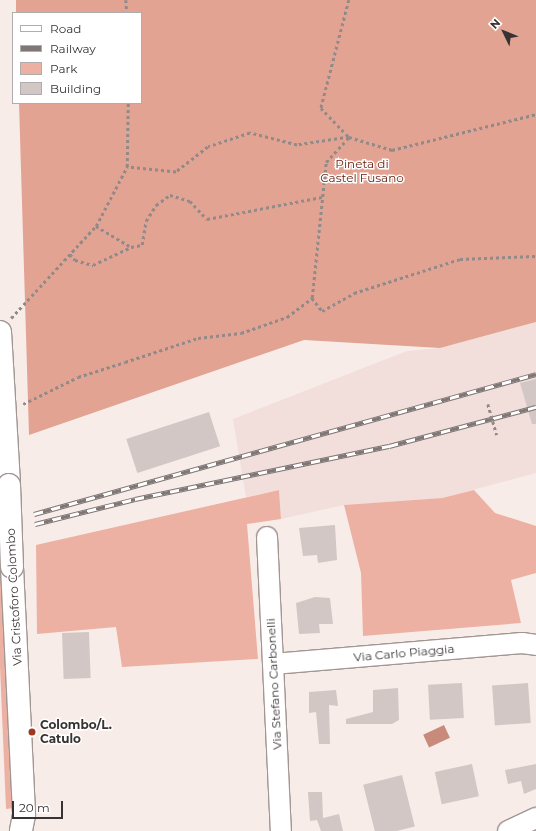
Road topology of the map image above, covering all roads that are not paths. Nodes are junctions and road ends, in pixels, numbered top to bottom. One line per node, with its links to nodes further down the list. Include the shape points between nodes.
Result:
1 (2, 329): 6 (street, Via Cristoforo Colombo, bridge)
2 (267, 537): 4 (street, Via Stefano Carbonelli)
3 (536, 645): 4 (street, Via Carlo Piaggia, via 522,643)
4 (273, 664): 7 (street, Via Stefano Carbonelli)
5 (536, 818): 8 (street)
6 (23, 823)
7 (281, 831)
8 (508, 831)

